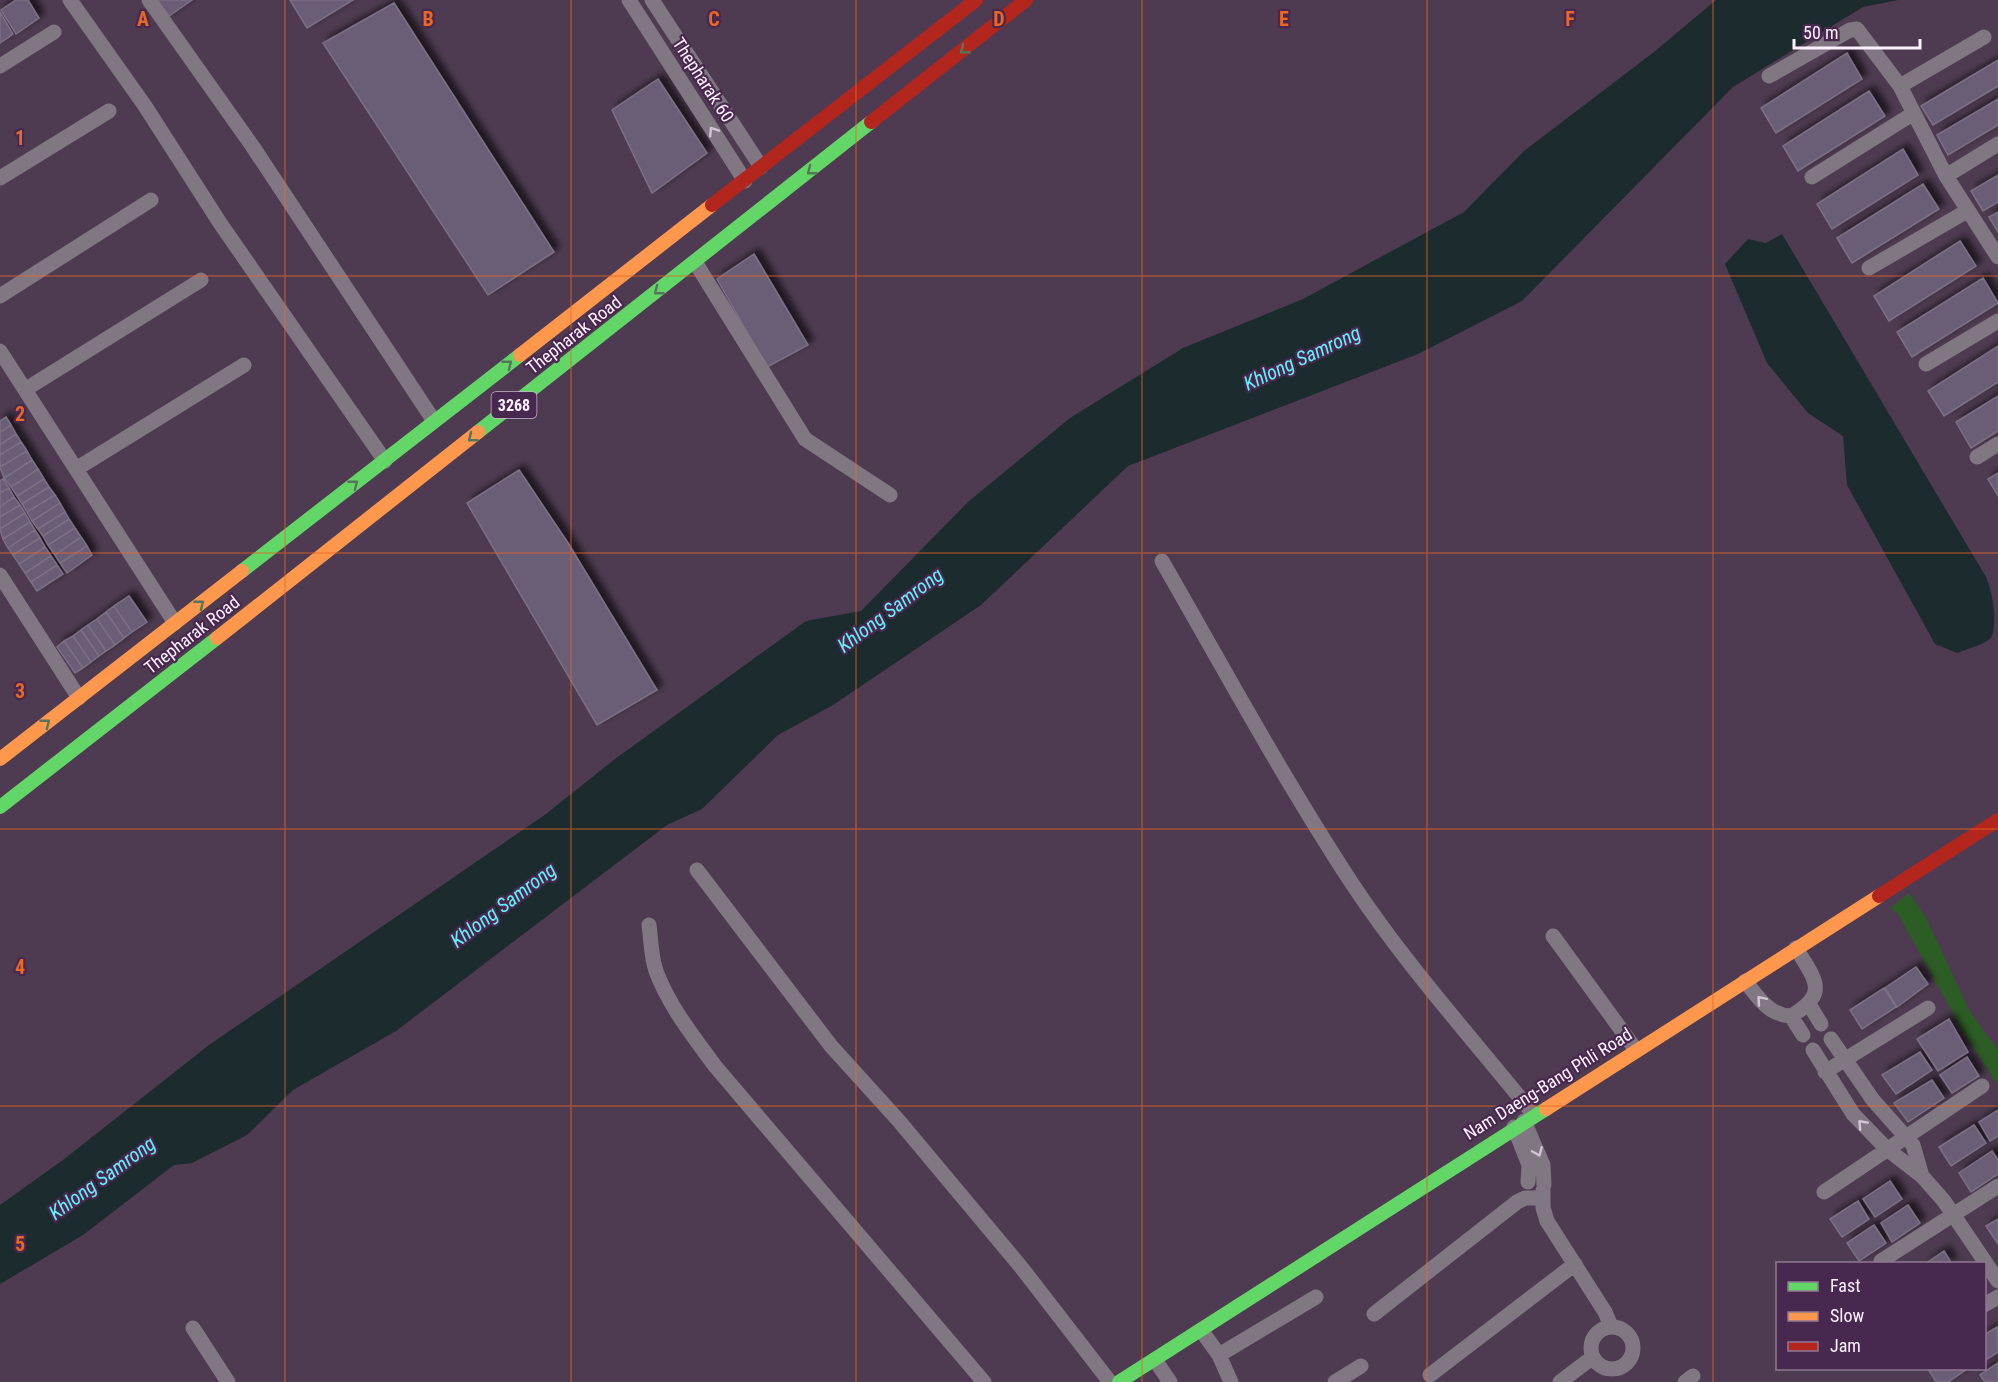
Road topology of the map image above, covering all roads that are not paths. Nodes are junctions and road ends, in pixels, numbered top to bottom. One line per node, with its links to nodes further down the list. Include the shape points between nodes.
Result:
1 (70, 0): 37 (street)
2 (149, 0): 34 (street, via 253,147)
3 (628, 0): 8 (street, Thepharak 60)
4 (652, 0): 7 (street, Thepharak 60)
5 (976, 0): 17 (main road, Thepharak Road / 3268)
6 (1026, 0): 25 (main road, Thepharak Road / 3268, one-way to 25)
7 (661, 14): 8 (street); 17 (street, Thepharak 60)
8 (643, 24): 21 (street, Thepharak 60, one-way to 8)
9 (54, 32): 11 (street)
10 (1984, 37): 13 (street)
11 (0, 66)
12 (1769, 76): 13 (street, via 1857,29)
13 (1900, 86): 15 (street)
14 (109, 111): 20 (street)
15 (1914, 113): 18 (street); 19 (street)
16 (1998, 144): 18 (street)
17 (762, 167): 21 (main road, Thepharak Road / 3268)
18 (1946, 176): 23 (street)
19 (1812, 177)
20 (0, 178)
21 (745, 180): 34 (main road, Thepharak Road / 3268, one-way to 21)
22 (151, 200): 28 (street)
23 (1967, 211): 24 (street); 26 (street)
24 (1998, 257)
25 (695, 262): 39 (street, via 805,439); 45 (main road, Thepharak Road / 3268, one-way to 45)
26 (1869, 268)
27 (201, 280): 33 (street)
28 (0, 296)
29 (1998, 321): 31 (street)
30 (0, 351): 33 (street)
31 (1926, 364)
32 (244, 365): 38 (street)
33 (26, 389): 38 (street)
34 (434, 422): 37 (main road, Thepharak Road / 3268)
35 (1998, 444): 36 (street)
36 (1977, 457)
37 (385, 461): 42 (main road, Thepharak Road / 3268, one-way to 37)
38 (76, 469): 42 (street)
39 (890, 495)
40 (1162, 561): 63 (street, via 1270,750 1353,884)
41 (0, 575): 43 (street)
42 (175, 623): 43 (main road, Thepharak Road / 3268)
43 (79, 698): 44 (main road, Thepharak Road / 3268, one-way to 43)
44 (0, 759)
45 (0, 807)
46 (1998, 820): 50 (main road, Nam Daeng-Bang Phli Road)
47 (697, 870): 92 (street, via 831,1046 1021,1267)
48 (649, 925): 91 (street, via 655,969 691,1034)
49 (1553, 936): 58 (street)
50 (1796, 948): 51 (main road, Nam Daeng-Bang Phli Road); 52 (street, via 1815,980 1817,990)
51 (1745, 981): 54 (street, one-way to 51, via 1781,1016 1764,1005); 58 (main road, Nam Daeng-Bang Phli Road)
52 (1809, 1004): 54 (street); 55 (street)
53 (1928, 1008): 60 (street)
54 (1791, 1016): 56 (street)
55 (1821, 1024)
56 (1803, 1035)
57 (1831, 1039): 60 (street)
58 (1636, 1050): 63 (main road, Nam Daeng-Bang Phli Road)
59 (1813, 1050): 61 (street)
60 (1846, 1061): 61 (street); 64 (street)
61 (1825, 1072): 65 (street, one-way to 61, via 1853,1114)
62 (1982, 1086): 64 (street)
63 (1524, 1121): 68 (street, via 1529,1165); 69 (street, one-way to 69, via 1543,1166); 82 (main road, Nam Daeng-Bang Phli Road)
64 (1906, 1137): 65 (street); 66 (street, via 1913,1145)
65 (1887, 1149): 66 (street); 70 (street)
66 (1922, 1176): 71 (street)
67 (1998, 1186): 71 (street)
68 (1526, 1189): 69 (street); 72 (street, via 1534,1213); 79 (street, via 1517,1202)
69 (1543, 1191): 72 (street)
70 (1824, 1192)
71 (1954, 1215): 73 (street); 74 (street)
72 (1547, 1221): 76 (street)
73 (1881, 1261)
74 (1985, 1262)
75 (1986, 1263): 77 (street)
76 (1575, 1264): 80 (street); 87 (street)
77 (1998, 1281)
78 (1316, 1297): 83 (street)
79 (1374, 1314)
80 (1611, 1326): 84 (street, via 1593,1337); 88 (street, via 1629,1334 1633,1354 1628,1363)
81 (193, 1328): 90 (street)
82 (1201, 1330): 83 (street); 85 (main road, Nam Daeng-Bang Phli Road)
83 (1219, 1355): 94 (street)
84 (1593, 1357): 88 (street); 96 (street)
85 (1155, 1360): 89 (main road, Nam Daeng-Bang Phli Road); 93 (street)
86 (1361, 1366): 95 (street)
87 (1430, 1375)
88 (1609, 1376)
89 (1127, 1380)
90 (228, 1382)
91 (984, 1382)
92 (1110, 1382)
93 (1170, 1382)
94 (1231, 1382)
95 (1335, 1382)
96 (1560, 1382)

